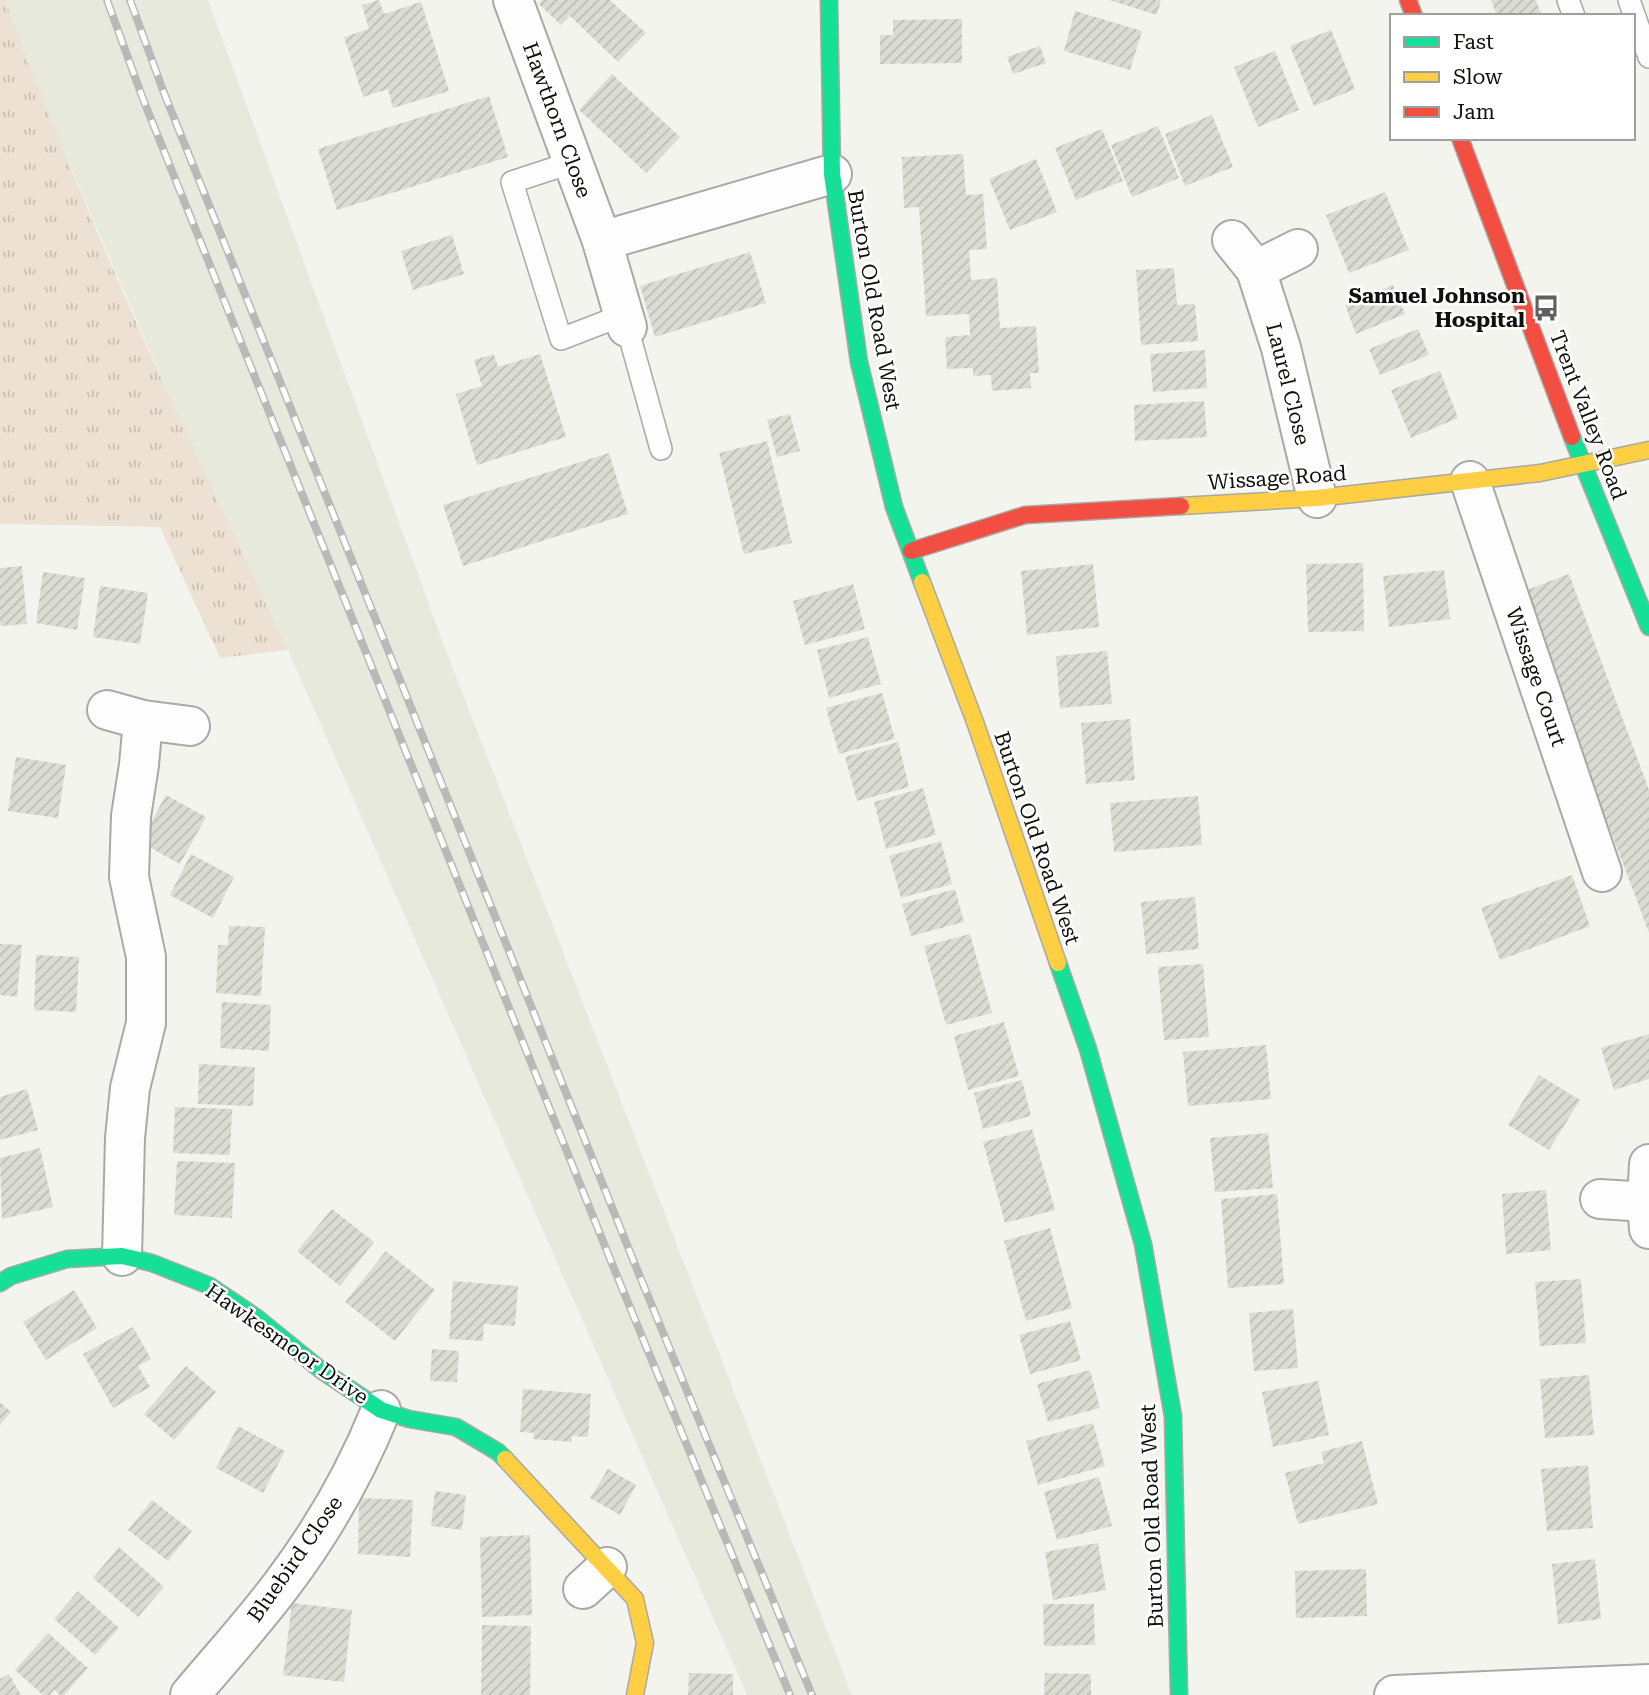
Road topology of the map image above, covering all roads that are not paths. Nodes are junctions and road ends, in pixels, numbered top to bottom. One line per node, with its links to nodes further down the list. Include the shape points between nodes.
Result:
1 (513, 0): 6 (street, Hawthorn Close)
2 (829, 0): 7 (street, Burton Old Road West)
3 (1635, 17): 4 (lane)
4 (1649, 57)
5 (1461, 140): 15 (street, Trent Valley Road)
6 (573, 162): 9 (street, Hawthorn Close); 12 (lane, via 512,182 561,339)
7 (832, 174): 9 (street); 18 (street, Burton Old Road West, via 859,362 894,506)
8 (1232, 240): 11 (street, Laurel Close)
9 (602, 241): 12 (street, Hawthorn Close)
10 (1298, 249): 11 (street)
11 (1256, 270): 17 (street, Laurel Close, via 1281,348)
12 (625, 321): 13 (lane)
13 (661, 449)
14 (1649, 450): 15 (street, Wissage Road)
15 (1583, 465): 16 (street, Wissage Road); 19 (street, Trent Valley Road)
16 (1470, 481): 17 (street, Wissage Road); 21 (street, Wissage Court)
17 (1317, 498): 18 (street, Wissage Road, via 1025,515)
18 (911, 551): 31 (street, Burton Old Road West, via 1088,1049 1143,1244 1173,1416)
19 (1649, 627)
20 (190, 726): 25 (street, via 125,715 139,765 129,877 146,957 146,1023 130,1088)
21 (1602, 872)
22 (1649, 1164): 24 (street)
23 (1600, 1199): 24 (street)
24 (1648, 1215)
25 (122, 1256): 26 (street, Hawkesmoor Drive, via 67,1259); 27 (street, Hawkesmoor Drive, via 210,1286)
26 (0, 1283)
27 (381, 1410): 29 (street, Bluebird Close, via 339,1499 283,1583); 30 (street, Hawkesmoor Drive, via 456,1427 498,1452 595,1578 635,1599 645,1643)
28 (1649, 1684): 32 (street)
29 (190, 1695)
30 (635, 1695)
31 (1179, 1695)
32 (1394, 1695)

